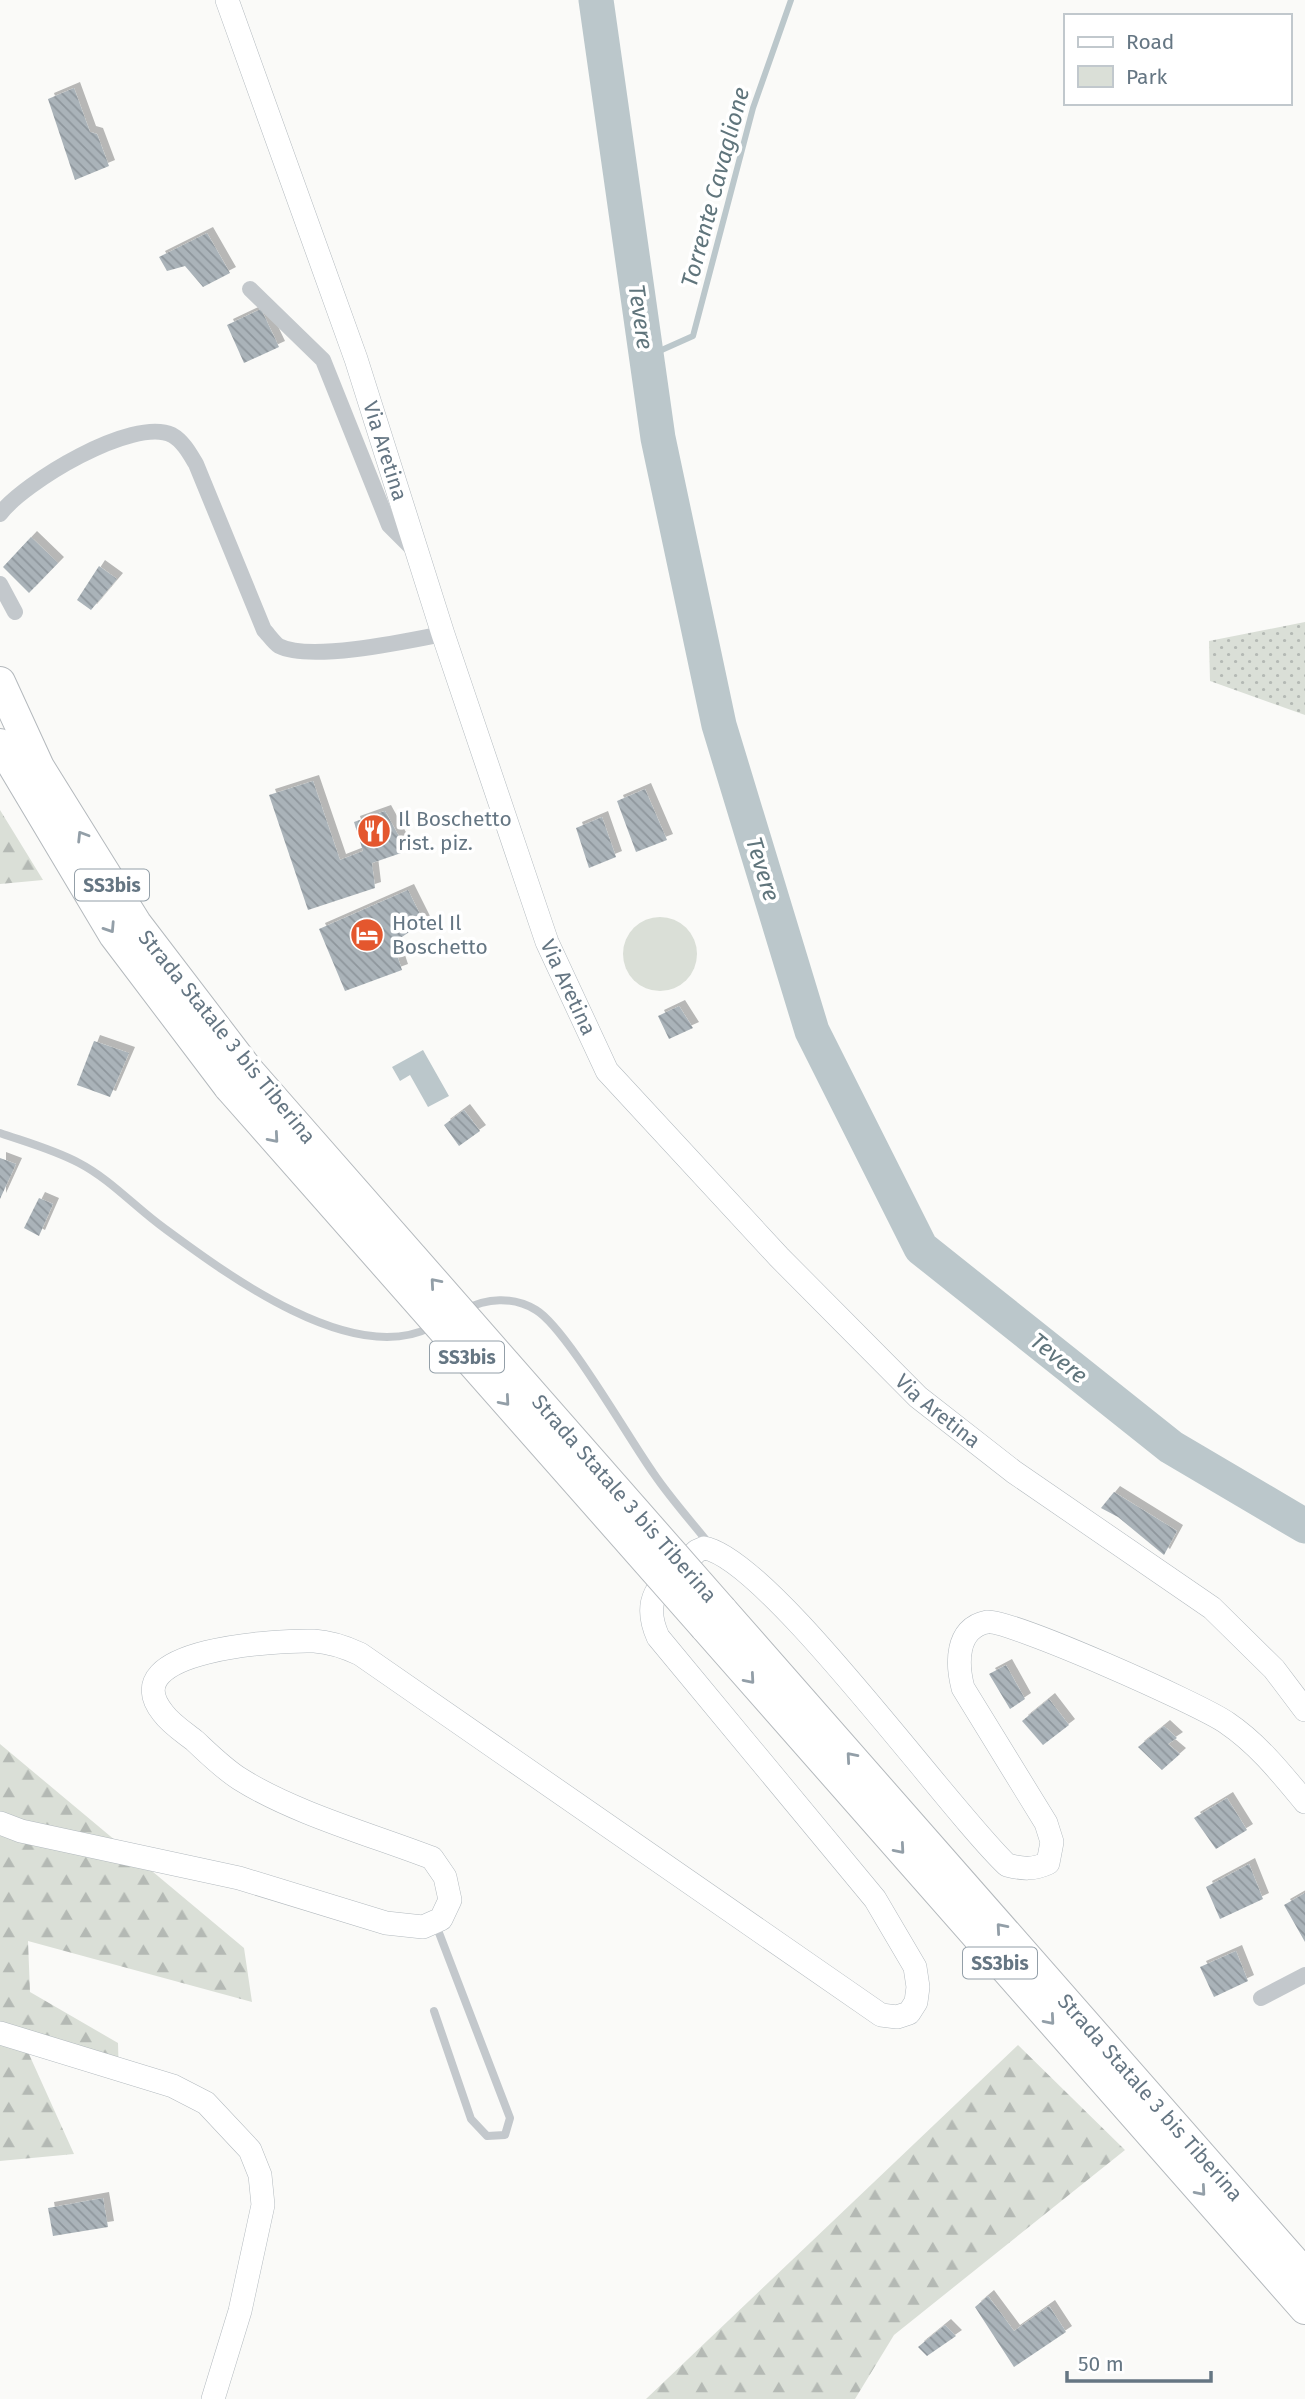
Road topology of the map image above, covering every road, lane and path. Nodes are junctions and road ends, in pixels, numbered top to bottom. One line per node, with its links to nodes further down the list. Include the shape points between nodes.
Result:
1 (227, 0): 4 (street, Via Aretina, via 356,359)
2 (250, 289): 4 (street, via 323,360 389,525)
3 (0, 514): 7 (street, via 10,500 51,473 133,433 157,431 173,436 196,464 264,630 279,646 309,651 382,647)
4 (419, 556): 7 (street, Via Aretina)
5 (0, 584): 6 (street)
6 (15, 612)
7 (443, 634): 15 (street, Via Aretina, via 547,942 607,1071 779,1257 918,1397 1014,1472 1212,1608 1274,1669)
8 (0, 682): 10 (highway, Strada Statale 3 bis Tiberina / SS3bis, one-way to 8, via 39,767)
9 (0, 744): 10 (highway, Strada Statale 3 bis Tiberina / SS3bis, one-way to 10, via 114,935)
10 (239, 1079): 23 (highway, Strada Statale 3 bis Tiberina / SS3bis, bridge)
11 (0, 1133): 13 (lane, via 81,1164 252,1288 317,1321 356,1334 394,1337 419,1333)
12 (456, 1314): 14 (lane, via 481,1301 502,1300 536,1310 567,1343 655,1476)
13 (444, 1320)
14 (715, 1550): 16 (street, via 783,1607 1007,1865 1037,1869 1048,1863 1052,1842 1046,1823 963,1688 958,1672 962,1641 987,1622 1032,1632 1225,1721 1270,1759); 18 (street, via 698,1551 653,1594 649,1607 652,1623 658,1637 875,1899 915,1967 918,1987 909,2013 881,2015 350,1649 313,1641 224,1648 197,1653 161,1672 155,1696 162,1713 237,1778 264,1793 432,1858 445,1877 450,1900)
15 (1305, 1710)
16 (1305, 1802)
17 (0, 1823): 18 (street, via 239,1878 386,1923 423,1927)
18 (435, 1922): 21 (lane, via 510,2118 505,2135 487,2136 471,2119)
19 (1305, 1975): 20 (street)
20 (1261, 1998)
21 (434, 2011)
22 (0, 2034): 24 (street, via 173,2086 206,2103 250,2150 260,2175 263,2205 240,2311)
23 (1302, 2294)
24 (213, 2399)

